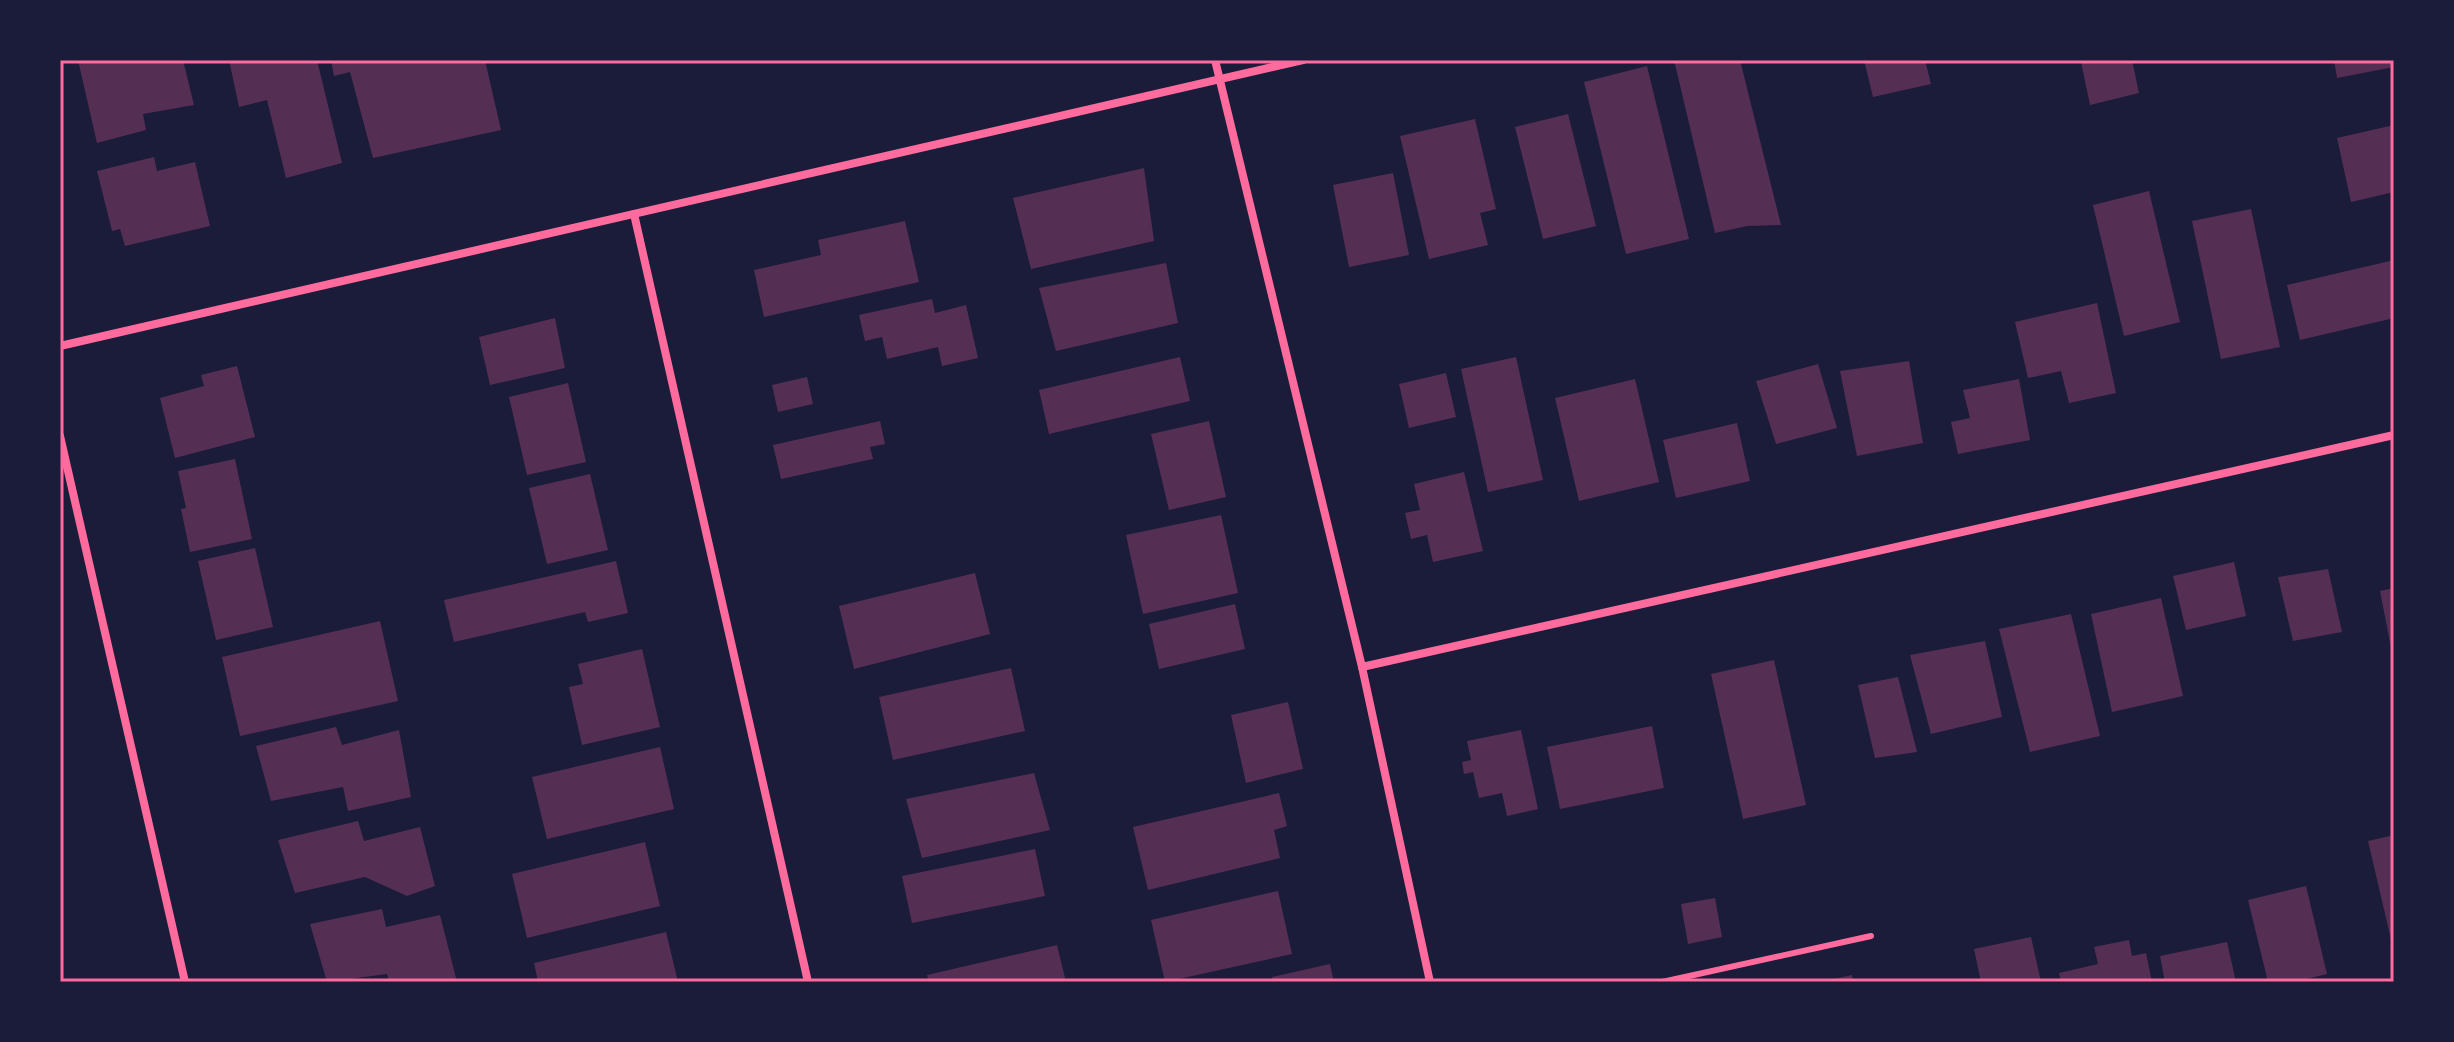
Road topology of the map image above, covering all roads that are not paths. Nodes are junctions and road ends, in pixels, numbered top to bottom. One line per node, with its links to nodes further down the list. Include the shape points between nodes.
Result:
1 (1215, 60): 3 (street)
2 (1303, 60): 3 (street)
3 (1219, 79): 4 (street); 8 (street)
4 (634, 214): 5 (street); 11 (street)
5 (60, 346)
6 (2394, 435): 8 (street)
7 (60, 436): 10 (street)
8 (1362, 667): 12 (street)
9 (1871, 936): 13 (lane)
10 (185, 982)
11 (808, 982)
12 (1430, 982)
13 (1662, 982)

